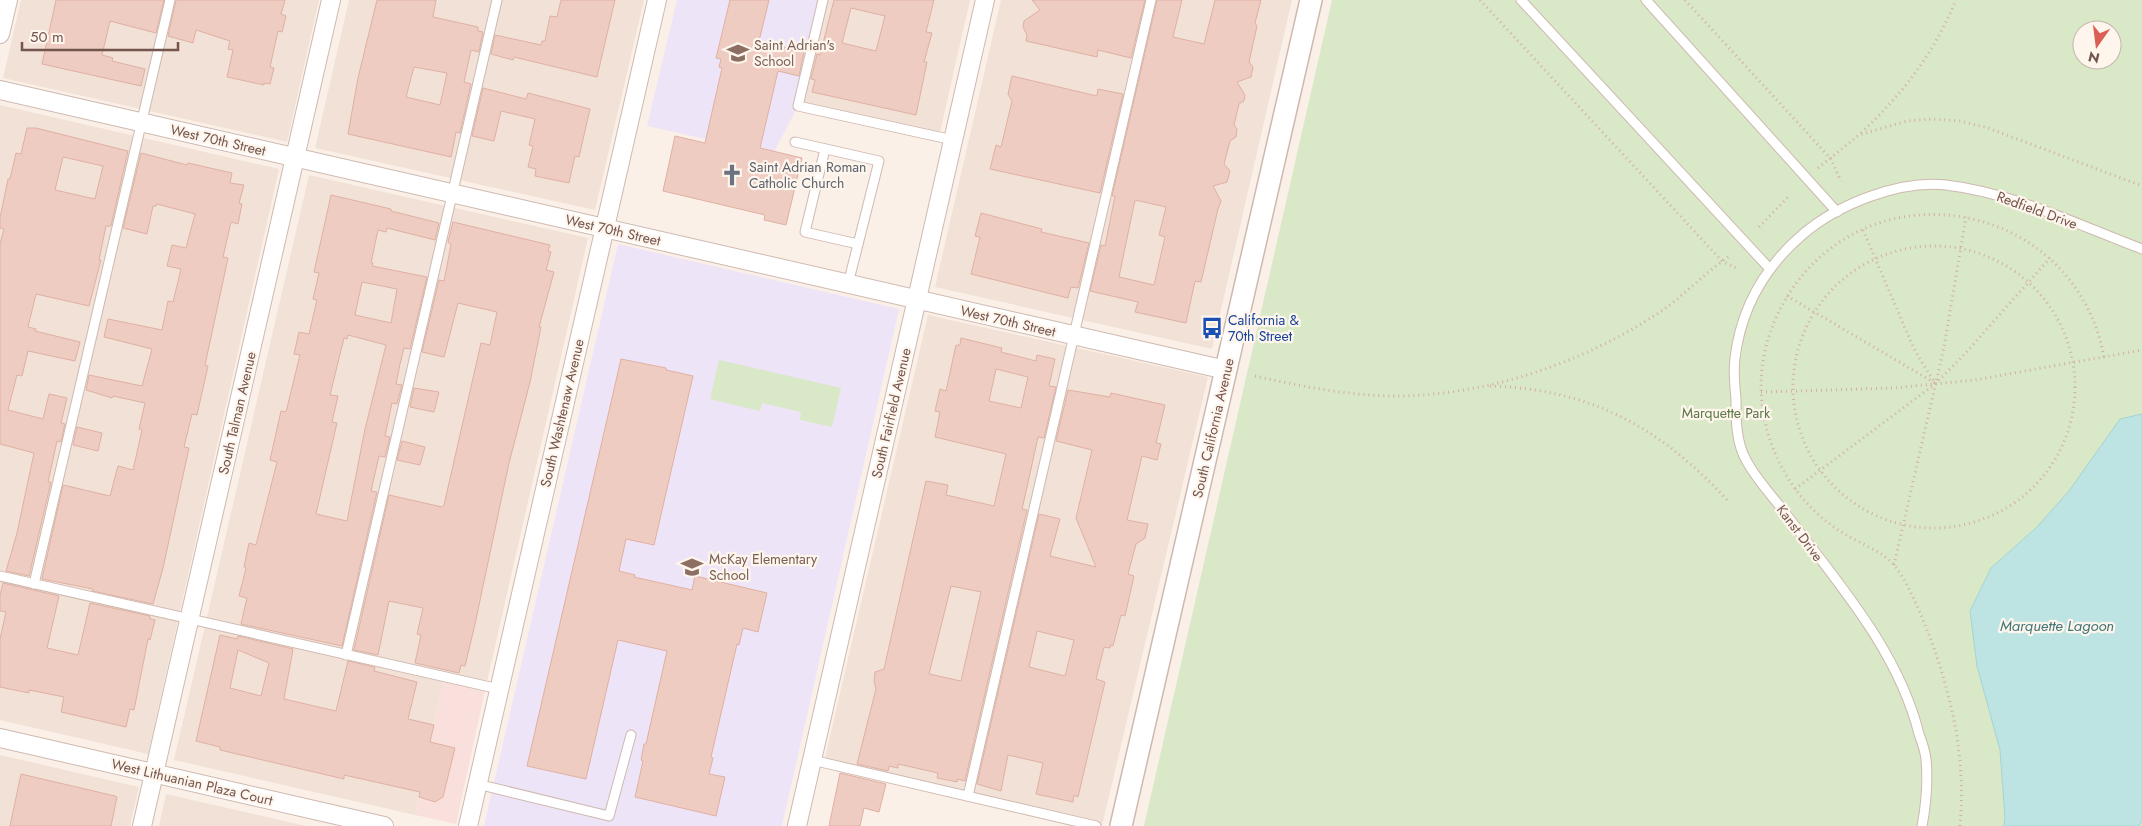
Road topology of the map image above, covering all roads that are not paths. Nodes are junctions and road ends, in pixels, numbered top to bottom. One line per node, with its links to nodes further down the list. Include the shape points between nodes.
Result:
1 (8, 0): 12 (street)
2 (170, 0): 14 (lane)
3 (331, 0): 18 (street, South Talman Avenue)
4 (496, 0): 19 (lane)
5 (657, 0): 21 (street, South Washtenaw Avenue)
6 (823, 0): 15 (lane, via 798,106)
7 (985, 0): 15 (street, South Fairfield Avenue)
8 (1151, 0): 28 (lane)
9 (1311, 0): 29 (street, South California Avenue)
10 (1521, 0): 25 (lane)
11 (1646, 0): 20 (lane)
12 (0, 34)
13 (0, 90): 14 (street, West 70th Street)
14 (141, 123): 18 (street, West 70th Street); 31 (lane)
15 (953, 140): 27 (street, South Fairfield Avenue)
16 (795, 142): 17 (lane)
17 (825, 149): 23 (lane, via 878,162); 23 (lane, via 805,232)
18 (295, 158): 19 (street, West 70th Street); 32 (street, South Talman Avenue)
19 (452, 194): 21 (street, West 70th Street); 33 (lane)
20 (1837, 212): 22 (lane, Redfield Drive, via 1812,226); 24 (lane, Redfield Drive, via 1881,193 1913,186 1944,185 2001,195)
21 (605, 228): 26 (street, West 70th Street); 34 (street, South Washtenaw Avenue)
22 (1794, 242): 25 (lane, Kanst Drive)
23 (858, 244): 26 (lane)
24 (2142, 249)
25 (1769, 268): 47 (lane, Kanst Drive, via 1754,293 1741,327 1734,360 1736,429 1745,460 1860,612 1890,660 1913,709 1926,758 1926,809)
26 (848, 284): 27 (street, West 70th Street)
27 (917, 300): 28 (street, West 70th Street); 37 (street, South Fairfield Avenue)
28 (1074, 336): 29 (street, West 70th Street); 40 (lane)
29 (1226, 370): 46 (street, South California Avenue)
30 (0, 576): 31 (lane)
31 (34, 584): 32 (lane)
32 (189, 619): 33 (lane); 38 (street, South Talman Avenue)
33 (346, 655): 34 (lane)
34 (499, 689): 39 (street, South Washtenaw Avenue)
35 (631, 735): 39 (lane, via 609,816)
36 (0, 738): 38 (street, West Lithuanian Plaza Court)
37 (812, 760): 40 (lane); 44 (street, South Fairfield Avenue)
38 (154, 773): 41 (street, South Talman Avenue); 42 (street, West Lithuanian Plaza Court)
39 (478, 784): 43 (street, South Washtenaw Avenue)
40 (968, 796): 45 (lane)
41 (142, 826)
42 (384, 826)
43 (468, 826)
44 (796, 826)
45 (1096, 826)
46 (1121, 826)
47 (1922, 826)

